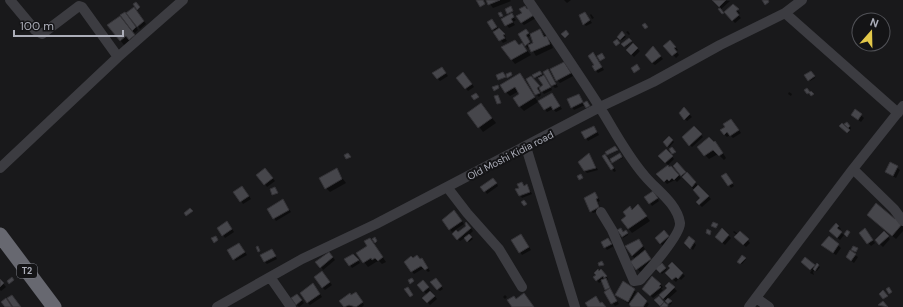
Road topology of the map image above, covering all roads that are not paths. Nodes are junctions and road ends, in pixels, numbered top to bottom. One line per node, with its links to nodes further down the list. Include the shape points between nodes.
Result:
1 (10, 0): 6 (street, via 35,30 42,34 79,6 82,7)
2 (183, 0): 6 (street)
3 (528, 0): 7 (street)
4 (802, 0): 5 (street, Old Moshi Kidia road)
5 (785, 13): 7 (street, Old Moshi Kidia road); 8 (street)
6 (118, 57): 10 (street)
7 (600, 108): 9 (street, Old Moshi Kidia road); 13 (street, via 624,149 678,214 680,225 644,276 639,281 634,281 612,230)
8 (901, 110): 11 (street)
9 (526, 147): 12 (street, Old Moshi Kidia road); 22 (street)
10 (0, 168)
11 (853, 169): 14 (street); 18 (street)
12 (447, 187): 16 (street, Old Moshi Kidia road, via 376,224 302,258); 17 (street, via 499,249)
13 (601, 212)
14 (903, 221)
15 (0, 235): 19 (highway, T2)
16 (270, 277): 20 (street, Old Moshi Kidia road); 21 (street)
17 (522, 287)
18 (756, 298): 23 (street); 24 (street)
19 (54, 307)
20 (217, 307)
21 (291, 307)
22 (575, 307)
23 (749, 307)
24 (769, 307)

